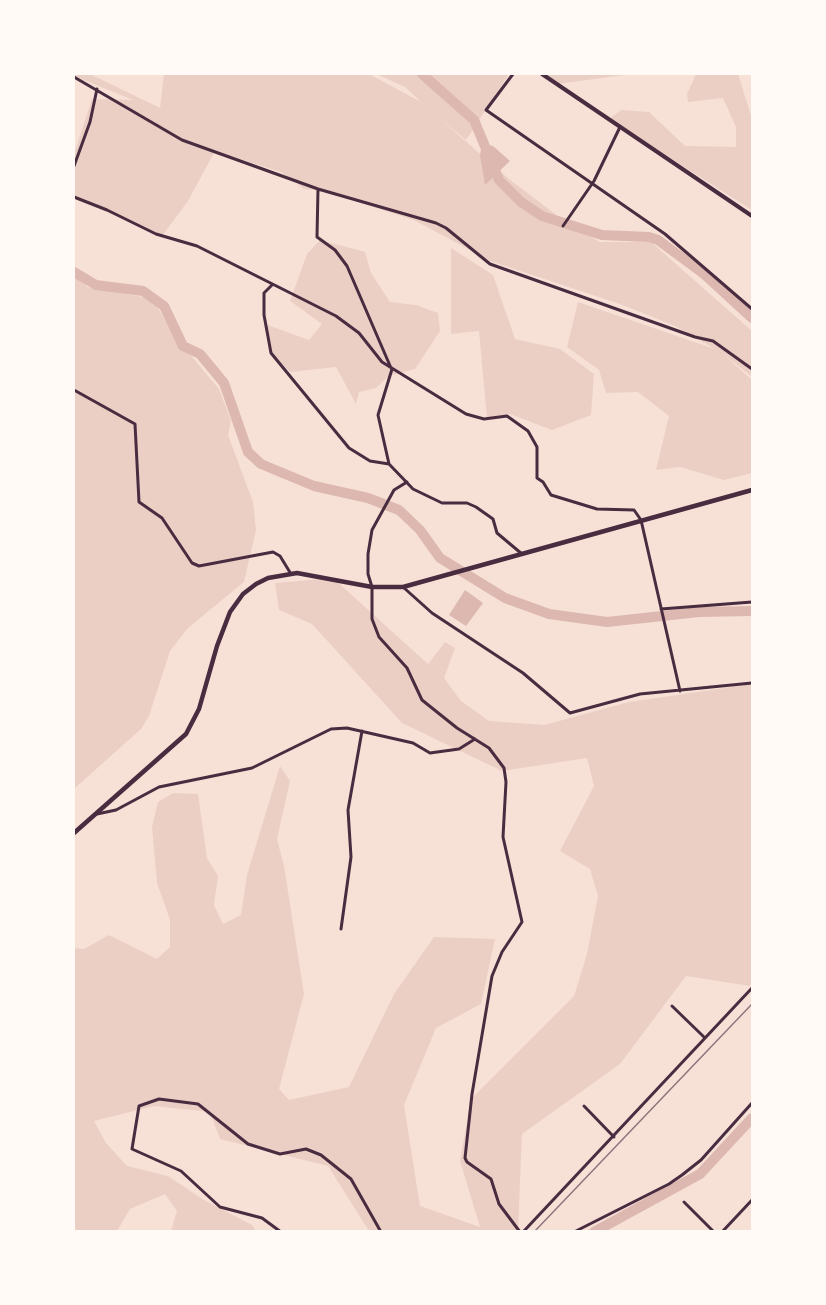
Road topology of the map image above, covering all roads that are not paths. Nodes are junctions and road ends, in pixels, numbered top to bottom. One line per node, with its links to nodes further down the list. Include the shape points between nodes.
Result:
1 (513, 74): 7 (street, via 486,110)
2 (542, 74): 5 (street)
3 (74, 77): 4 (street)
4 (97, 89): 6 (street, via 90,123); 8 (street, via 182,140)
5 (620, 127): 7 (street); 10 (street)
6 (74, 166)
7 (591, 184): 11 (street); 13 (street, via 665,234)
8 (318, 189): 14 (street, via 317,237 335,250 347,266); 15 (street, via 436,223 490,264 713,341)
9 (74, 197): 12 (street, via 156,234 197,246)
10 (753, 216)
11 (563, 226)
12 (272, 285): 14 (street, via 343,321 359,333 372,354); 17 (street, via 264,293 271,353 349,448 370,461)
13 (753, 309)
14 (392, 369): 17 (street, via 378,415); 20 (street, via 466,414 484,419 507,417 528,430 537,447 537,478 551,495 597,509 634,510)
15 (753, 369)
16 (74, 390): 22 (street, via 135,424 140,502 162,518 192,563 199,566 273,552)
17 (389, 464): 18 (street)
18 (407, 482): 21 (street, via 412,489 442,503 467,502 476,507 494,519 497,533); 23 (street, via 394,490 372,530 368,574)
19 (753, 490): 20 (main road)
20 (641, 520): 21 (main road); 26 (street)
21 (522, 554): 24 (main road)
22 (291, 574): 23 (main road, via 316,574); 31 (main road, via 268,578 243,594 221,634 199,709 186,734)
23 (372, 587): 24 (main road); 30 (street, via 372,619 379,637 407,668 422,700)
24 (403, 587): 28 (street, via 432,613 523,673 570,713 640,694)
25 (753, 602): 26 (street)
26 (661, 609): 28 (street)
27 (753, 683): 28 (street)
28 (680, 692)
29 (362, 731): 30 (street, via 413,742 430,753 459,748); 31 (street, via 326,730 252,768 159,787 116,810); 33 (street, via 348,810 351,857)
30 (475, 739): 44 (street, via 489,748 504,768 507,782 503,837 522,922 492,976 465,1158 491,1179 499,1204)
31 (95, 815): 32 (main road)
32 (74, 833)
33 (341, 929)
34 (753, 987): 36 (street)
35 (672, 1006): 36 (street)
36 (704, 1037): 39 (street)
37 (753, 1103): 45 (street, via 682,1175)
38 (584, 1106): 39 (street)
39 (614, 1137): 44 (street)
40 (753, 1200): 47 (street)
41 (684, 1202): 46 (street)
42 (281, 1232): 43 (street, via 262,1218 220,1208 181,1171 132,1149 140,1106 159,1099 198,1104 248,1144 280,1154 306,1149 321,1155 351,1179)
43 (381, 1232)
44 (521, 1232)
45 (574, 1232)
46 (714, 1232)
47 (722, 1232)

